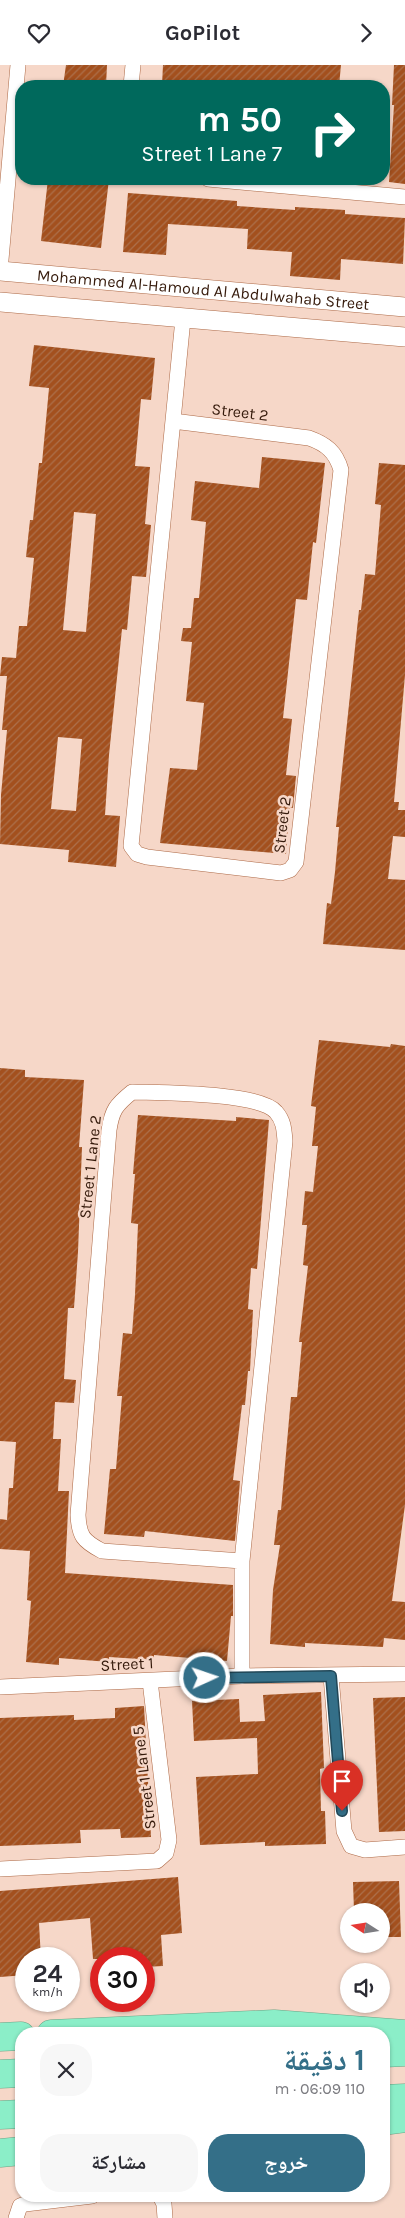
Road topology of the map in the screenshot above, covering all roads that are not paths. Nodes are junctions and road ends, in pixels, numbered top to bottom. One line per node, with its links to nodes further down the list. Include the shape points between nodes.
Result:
1 (18, 65): 3 (street)
2 (133, 65): 4 (street)
3 (17, 80)
4 (132, 80)
5 (15, 99): 8 (street)
6 (274, 185): 7 (street)
7 (405, 197)
8 (0, 271): 10 (street, Mohammed Al-Hamoud Al Abdulwahab Street)
9 (0, 302): 11 (street, Mohammed Al-Hamoud Al Abdulwahab Street)
10 (405, 307)
11 (183, 319): 12 (street, Mohammed Al-Hamoud Al Abdulwahab Street); 13 (street, Street 2)
12 (405, 337)
13 (173, 421): 13 (street, Street 2, via 131,846 137,854 147,857 281,873 290,870 296,862 341,470 338,457 324,443 309,438)
14 (242, 1561): 14 (street, Street 1 Lane 2, via 284,1141 283,1123 275,1110 264,1103 212,1095 132,1092 111,1113 79,1531 89,1544 102,1551); 16 (street, Street 1 Lane 2)
15 (405, 1674): 17 (street, Street 1)
16 (242, 1676): 17 (street, Street 1); 18 (street, Street 1)
17 (331, 1676): 20 (street, via 344,1831 351,1846 365,1850)
18 (150, 1681): 19 (street, Street 1); 21 (street, Street 1 Lane 5, via 169,1840 166,1853 157,1861)
19 (0, 1687)
20 (405, 1847)
21 (0, 1869)
22 (207, 2027): 23 (highway, via 274,2024)
23 (313, 2027)
24 (390, 2033): 25 (highway)
25 (405, 2034)
26 (15, 2036): 27 (highway)
27 (0, 2037)
28 (405, 2052): 29 (highway)
29 (390, 2053)
30 (15, 2073): 31 (highway)
31 (0, 2074)
32 (405, 2098): 33 (highway)
33 (390, 2099)
34 (15, 2114): 35 (highway)
35 (0, 2115)
36 (405, 2118): 37 (highway)
37 (390, 2120)
38 (15, 2152): 39 (highway)
39 (0, 2153)
40 (35, 2202): 42 (street, via 20,2206)
41 (163, 2202): 43 (street)
42 (16, 2218)
43 (165, 2218)

